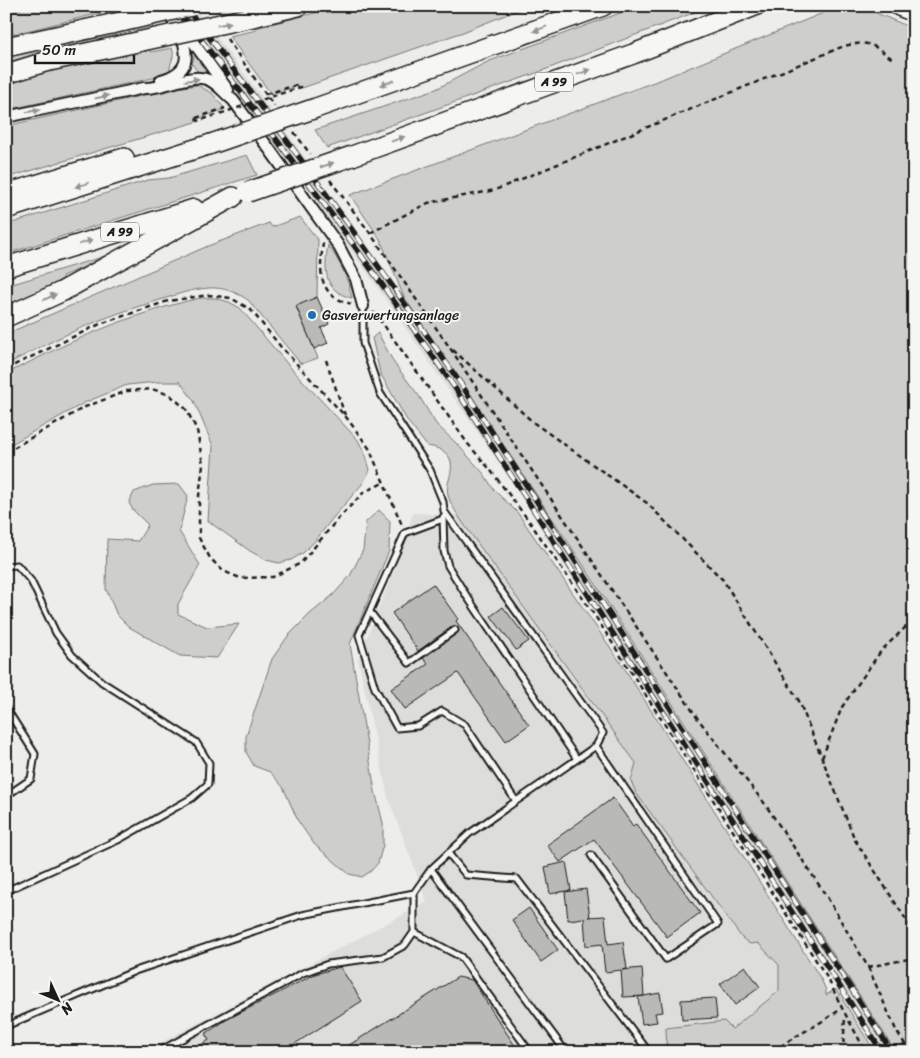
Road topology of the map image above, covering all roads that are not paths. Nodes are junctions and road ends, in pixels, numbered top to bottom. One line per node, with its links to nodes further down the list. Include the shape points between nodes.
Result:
1 (159, 6): 6 (street)
2 (192, 6): 7 (highway, bridge)
3 (298, 6): 8 (highway, one-way to 3, bridge, via 45,62)
4 (603, 6): 12 (highway, one-way to 12, bridge, via 354,95 309,97)
5 (755, 6): 14 (highway, A 99, one-way to 5, bridge, via 633,54)
6 (178, 25): 9 (street, via 186,48 184,66 176,74); 10 (street, via 228,88)
7 (6, 47)
8 (6, 74)
9 (144, 88): 10 (street, one-way to 10, via 154,89 196,78 208,79 217,85); 11 (street, one-way to 9)
10 (230, 103): 17 (street, via 332,236 356,279)
11 (6, 117)
12 (204, 132): 13 (highway); 15 (highway, one-way to 15)
13 (6, 194)
14 (241, 195): 16 (highway, A 99, one-way to 14); 18 (highway, one-way to 14, via 61,292)
15 (6, 209)
16 (6, 267)
17 (362, 306): 19 (lane, via 363,343 380,393 430,470)
18 (6, 317)
19 (444, 511): 20 (lane); 25 (lane, via 603,734)
20 (443, 519): 22 (lane, via 405,533); 26 (lane, via 448,566)
21 (6, 566): 32 (lane, via 17,565 31,581 56,633 72,655 102,682 196,742 209,763 208,784 192,798 118,840)
22 (370, 612): 23 (lane, via 409,663); 28 (lane, via 359,636 375,688 397,728 418,726 442,712 465,725)
23 (455, 630)
24 (6, 708): 27 (lane, via 35,754 31,779)
25 (596, 746): 26 (lane); 30 (lane, via 718,924 666,959)
26 (577, 759): 28 (lane)
27 (6, 796)
28 (516, 801): 29 (lane)
29 (448, 853): 31 (lane); 39 (lane, via 466,875 517,879)
30 (591, 855)
31 (431, 869): 33 (lane); 38 (lane)
32 (6, 891)
33 (414, 893): 34 (lane); 35 (lane, via 302,915 135,971)
34 (414, 932): 36 (lane, via 405,946 383,957 328,964 303,973); 37 (lane, via 461,957)
35 (6, 1026)
36 (158, 1052)
37 (530, 1052)
38 (566, 1052)
39 (649, 1052)

